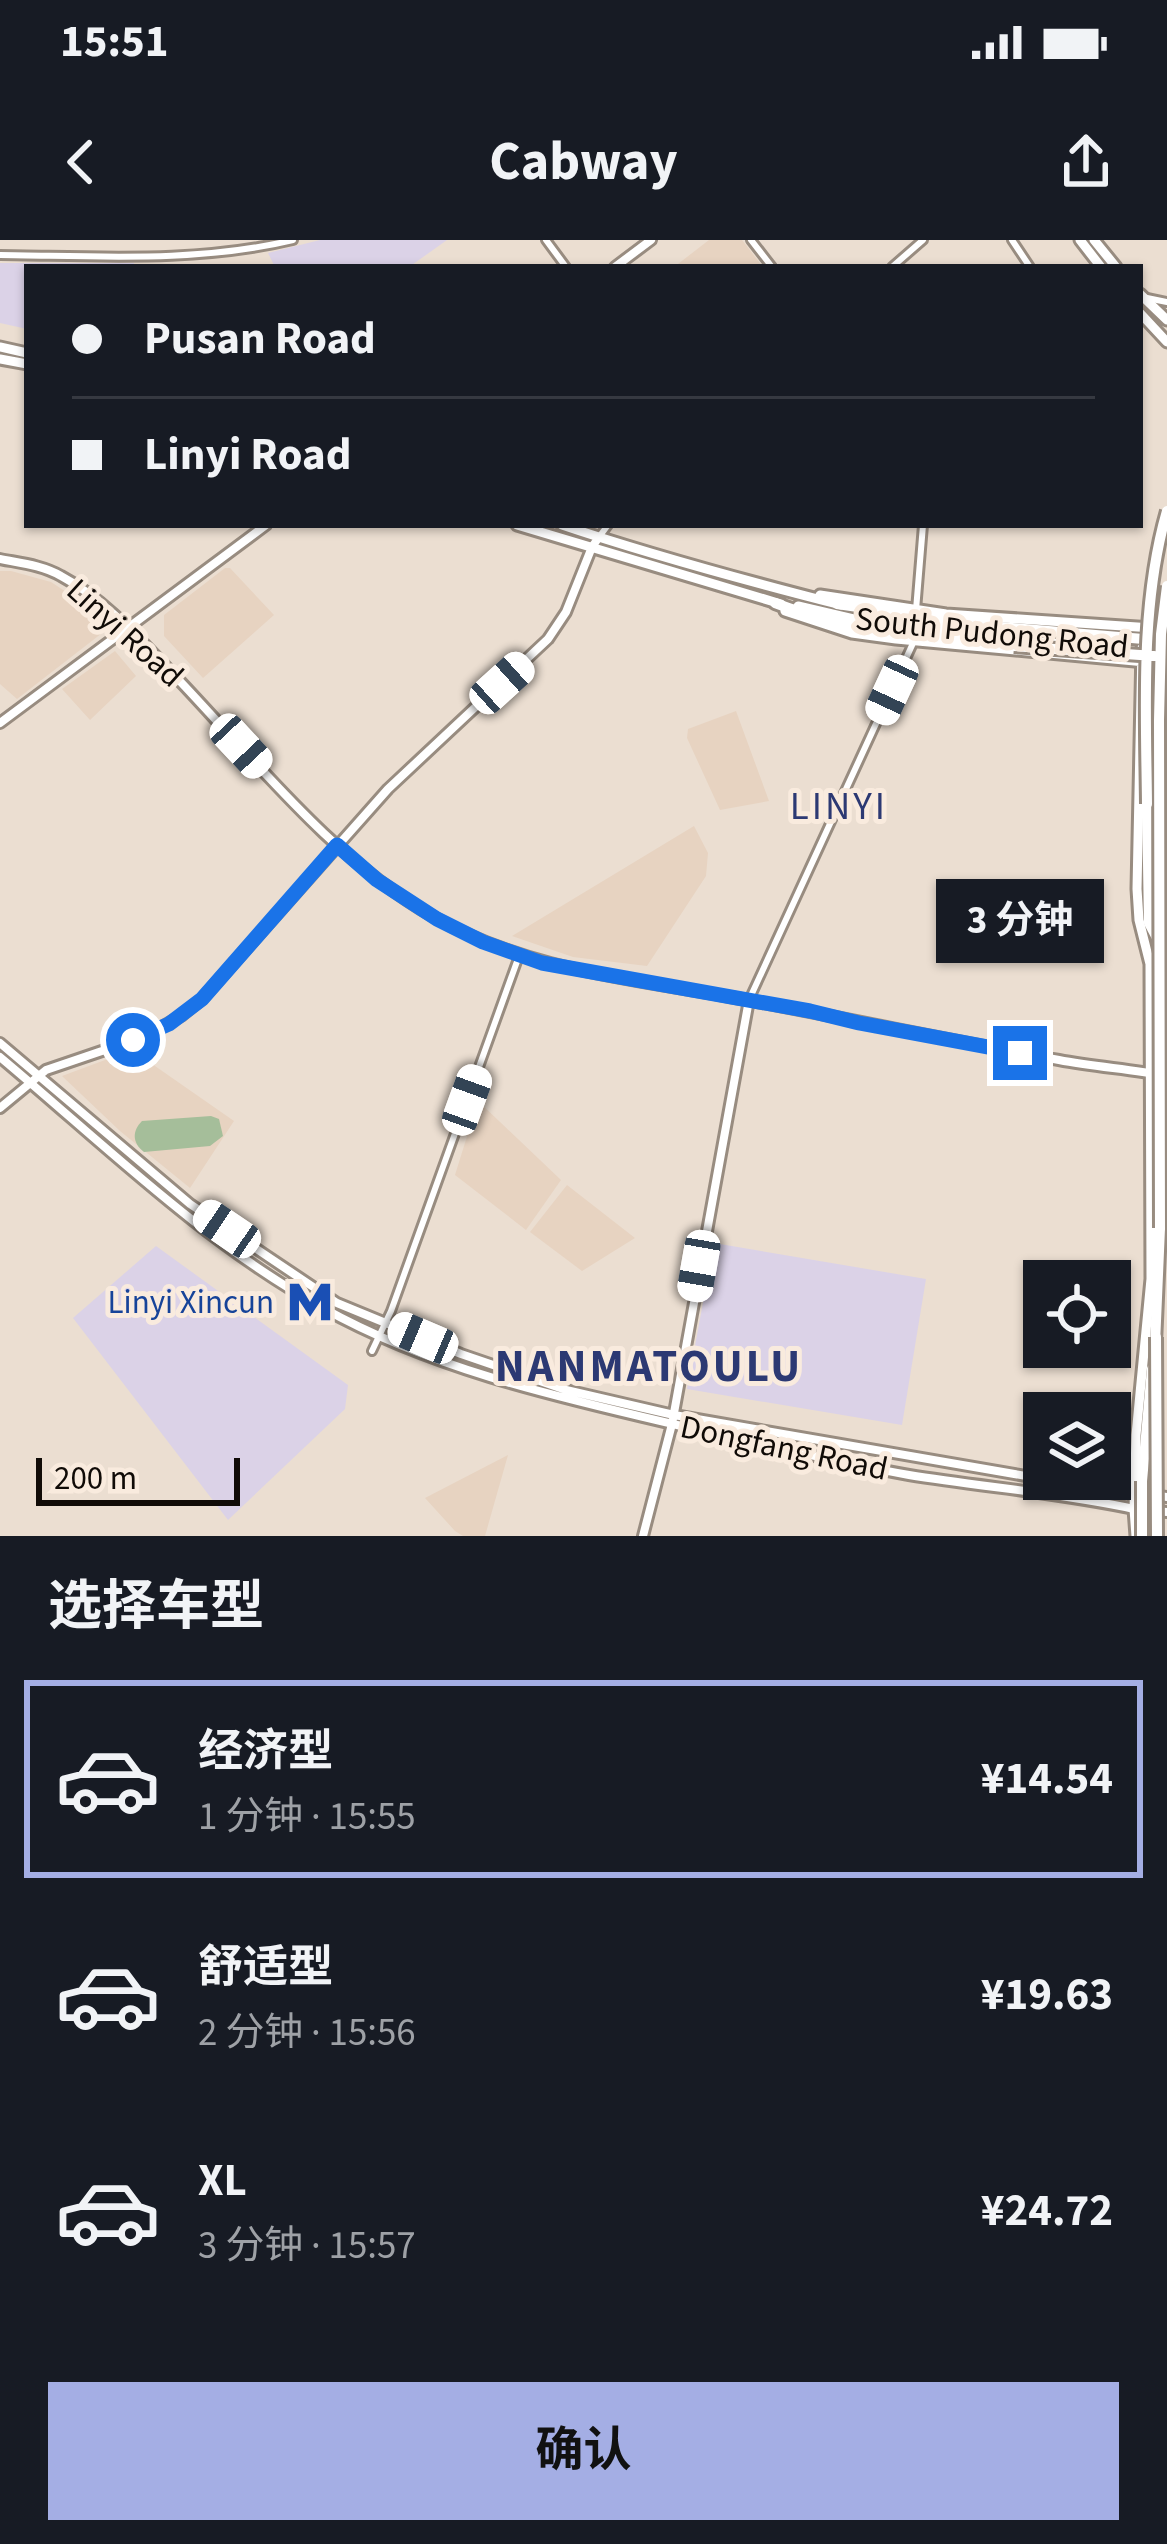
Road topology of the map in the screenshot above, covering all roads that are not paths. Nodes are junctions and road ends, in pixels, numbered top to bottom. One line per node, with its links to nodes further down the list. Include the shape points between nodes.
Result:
1 (292, 240): 7 (street, via 215,254)
2 (651, 240): 8 (street)
3 (751, 240): 9 (street)
4 (923, 240): 10 (street)
5 (1080, 240): 11 (main road)
6 (1094, 240): 12 (main road)
7 (0, 255)
8 (619, 264)
9 (770, 264)
10 (895, 264)
11 (1099, 264)
12 (1114, 264)
13 (1143, 296): 15 (main road)
14 (1143, 316): 16 (main road)
15 (1167, 320)
16 (1167, 342)
17 (1167, 494): 24 (street)
18 (1167, 511): 42 (highway, bridge, via 1146,699 1149,923)
19 (262, 528): 34 (street)
20 (531, 528): 25 (main road, South Pudong Road)
21 (568, 528): 25 (main road, South Pudong Road)
22 (606, 528): 25 (street)
23 (923, 528): 32 (street)
24 (1167, 530)
25 (596, 542): 28 (main road, South Pudong Road); 29 (main road, South Pudong Road); 40 (street, via 548,639)
26 (0, 559): 34 (street, Linyi Road, via 57,573)
27 (1167, 586): 52 (highway, bridge, via 1159,720)
28 (791, 592): 31 (main road, South Pudong Road); 32 (main road, South Pudong Road)
29 (748, 593): 30 (main road, South Pudong Road); 36 (main road, South Pudong Road, via 852,633)
30 (775, 603): 37 (main road, South Pudong Road, via 875,624); 38 (highway, bridge, via 899,634)
31 (837, 604): 37 (main road, South Pudong Road); 38 (highway)
32 (916, 610): 35 (main road, South Pudong Road)
33 (1167, 619): 35 (street)
34 (128, 627): 39 (street); 40 (street, Linyi Road)
35 (1166, 628)
36 (914, 641): 37 (main road, South Pudong Road); 43 (street)
37 (1142, 652): 38 (main road, South Pudong Road); 38 (main road, South Pudong Road); 46 (main road, via 1137,889 1150,964)
38 (1167, 652)
39 (0, 723)
40 (337, 845): 41 (street, Linyi Road, via 418,908); 48 (street, via 191,1008 158,1030)
41 (519, 956): 43 (street, Linyi Road); 50 (street)
42 (1167, 957)
43 (749, 1000): 46 (street, Linyi Road); 54 (street)
44 (0, 1043): 48 (street, Dongfang Road)
45 (0, 1057): 48 (street, Dongfang Road)
46 (1150, 1072): 47 (street, Linyi Road); 55 (main road, via 1151,1279)
47 (1167, 1076)
48 (36, 1080): 49 (street); 50 (street, Dongfang Road, via 190,1204 337,1303); 51 (street, Dongfang Road, via 182,1213 258,1269)
49 (0, 1108)
50 (386, 1323): 51 (street); 54 (street, Dongfang Road, via 566,1390)
51 (379, 1336): 53 (street); 54 (street, Dongfang Road, via 580,1404)
52 (1156, 1337): 60 (highway, bridge); 61 (highway, bridge)
53 (372, 1351)
54 (673, 1419): 55 (street, Dongfang Road); 57 (street, Dongfang Road, via 907,1474); 59 (street)
55 (1135, 1493): 56 (street, Dongfang Road); 57 (main road)
56 (1167, 1496)
57 (1134, 1509): 58 (street, Dongfang Road); 60 (main road)
58 (1167, 1512)
59 (643, 1536)
60 (1139, 1536)
61 (1157, 1536)

